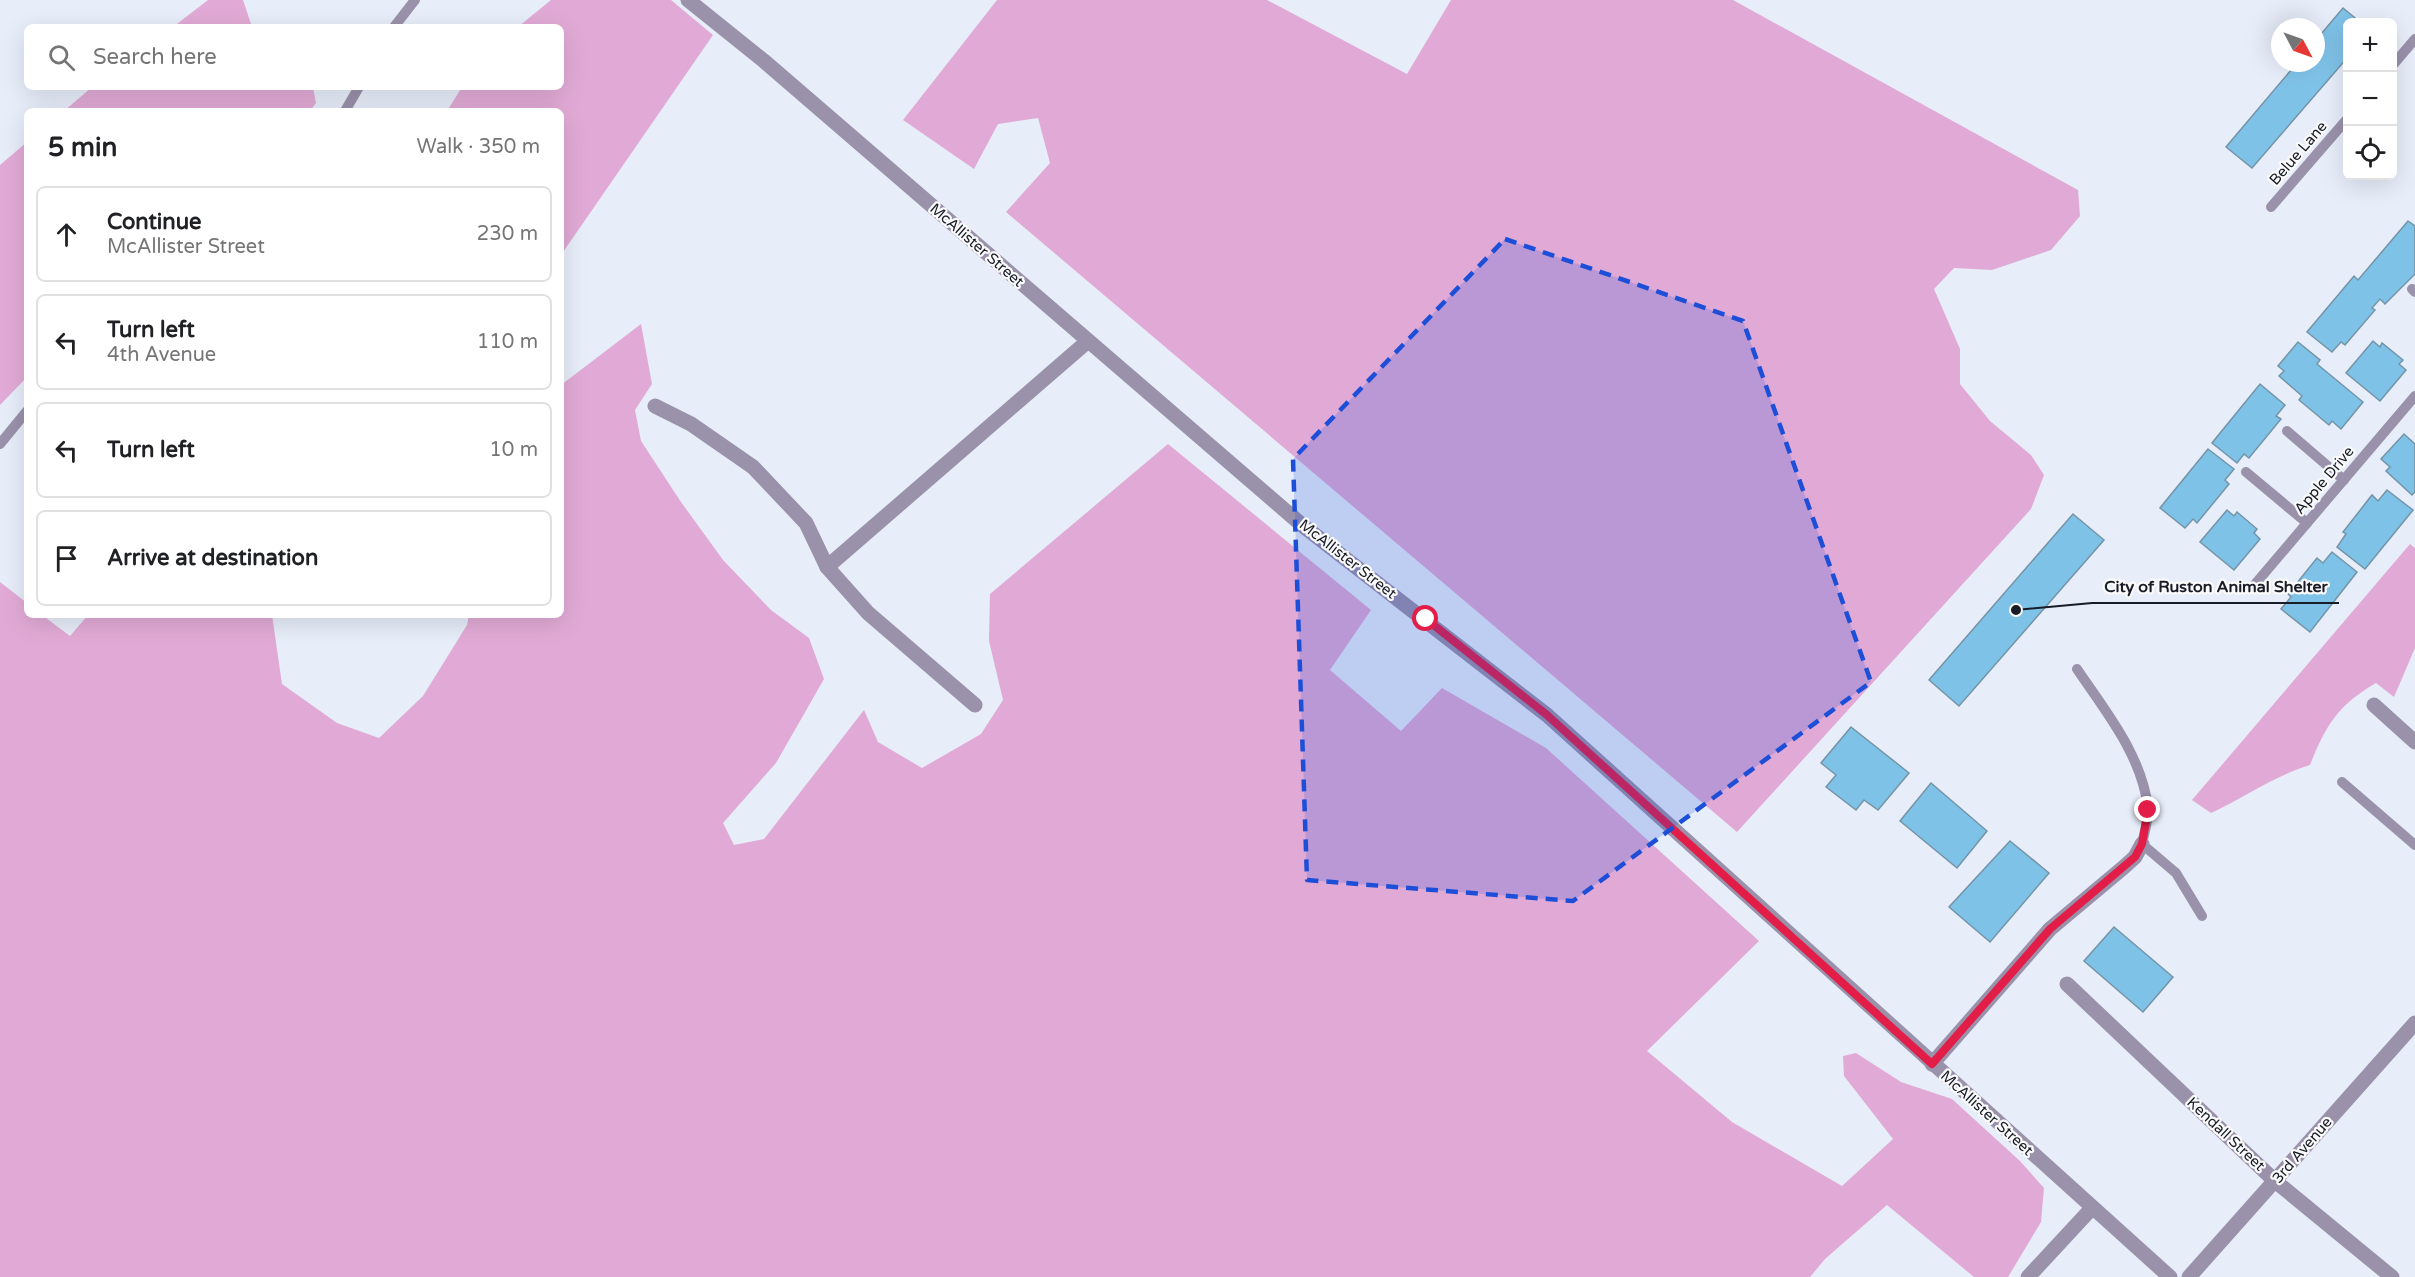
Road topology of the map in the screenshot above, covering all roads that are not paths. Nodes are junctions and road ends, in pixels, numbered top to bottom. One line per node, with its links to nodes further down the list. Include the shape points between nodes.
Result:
1 (415, 0): 3 (lane)
2 (688, 0): 10 (street, McAllister Street)
3 (396, 24)
4 (2415, 39): 5 (lane)
5 (2397, 60)
6 (357, 90): 7 (lane)
7 (347, 108)
8 (2343, 124): 9 (lane, Belue Lane)
9 (2271, 207)
10 (1088, 341): 19 (street); 31 (street, McAllister Street, via 1302,525 1547,715)
11 (2415, 396): 17 (lane, Apple Drive)
12 (655, 406): 19 (street, via 691,424 753,467 806,523)
13 (24, 415): 15 (lane)
14 (2287, 431): 17 (lane)
15 (0, 444)
16 (2246, 472): 18 (lane)
17 (2344, 480): 18 (lane, Apple Drive)
18 (2307, 523): 20 (lane, Apple Drive)
19 (827, 567): 22 (street, via 868,613)
20 (2256, 583)
21 (2077, 669): 26 (lane, via 2138,765 2148,810)
22 (975, 705)
23 (2374, 705): 24 (street)
24 (2415, 742)
25 (2342, 782): 27 (lane)
26 (2142, 844): 28 (lane, via 2176,873); 31 (street, via 2135,857 2050,929)
27 (2415, 845)
28 (2202, 916)
29 (2067, 984): 32 (street, Kendall Street)
30 (2415, 1023): 32 (street, 3rd Avenue)
31 (1932, 1064): 33 (street, McAllister Street)
32 (2276, 1181): 36 (street, 3rd Avenue); 37 (street, Kendall Street)
33 (2092, 1208): 34 (street); 35 (street, McAllister Street)
34 (2028, 1277)
35 (2170, 1277)
36 (2189, 1277)
37 (2392, 1277)

